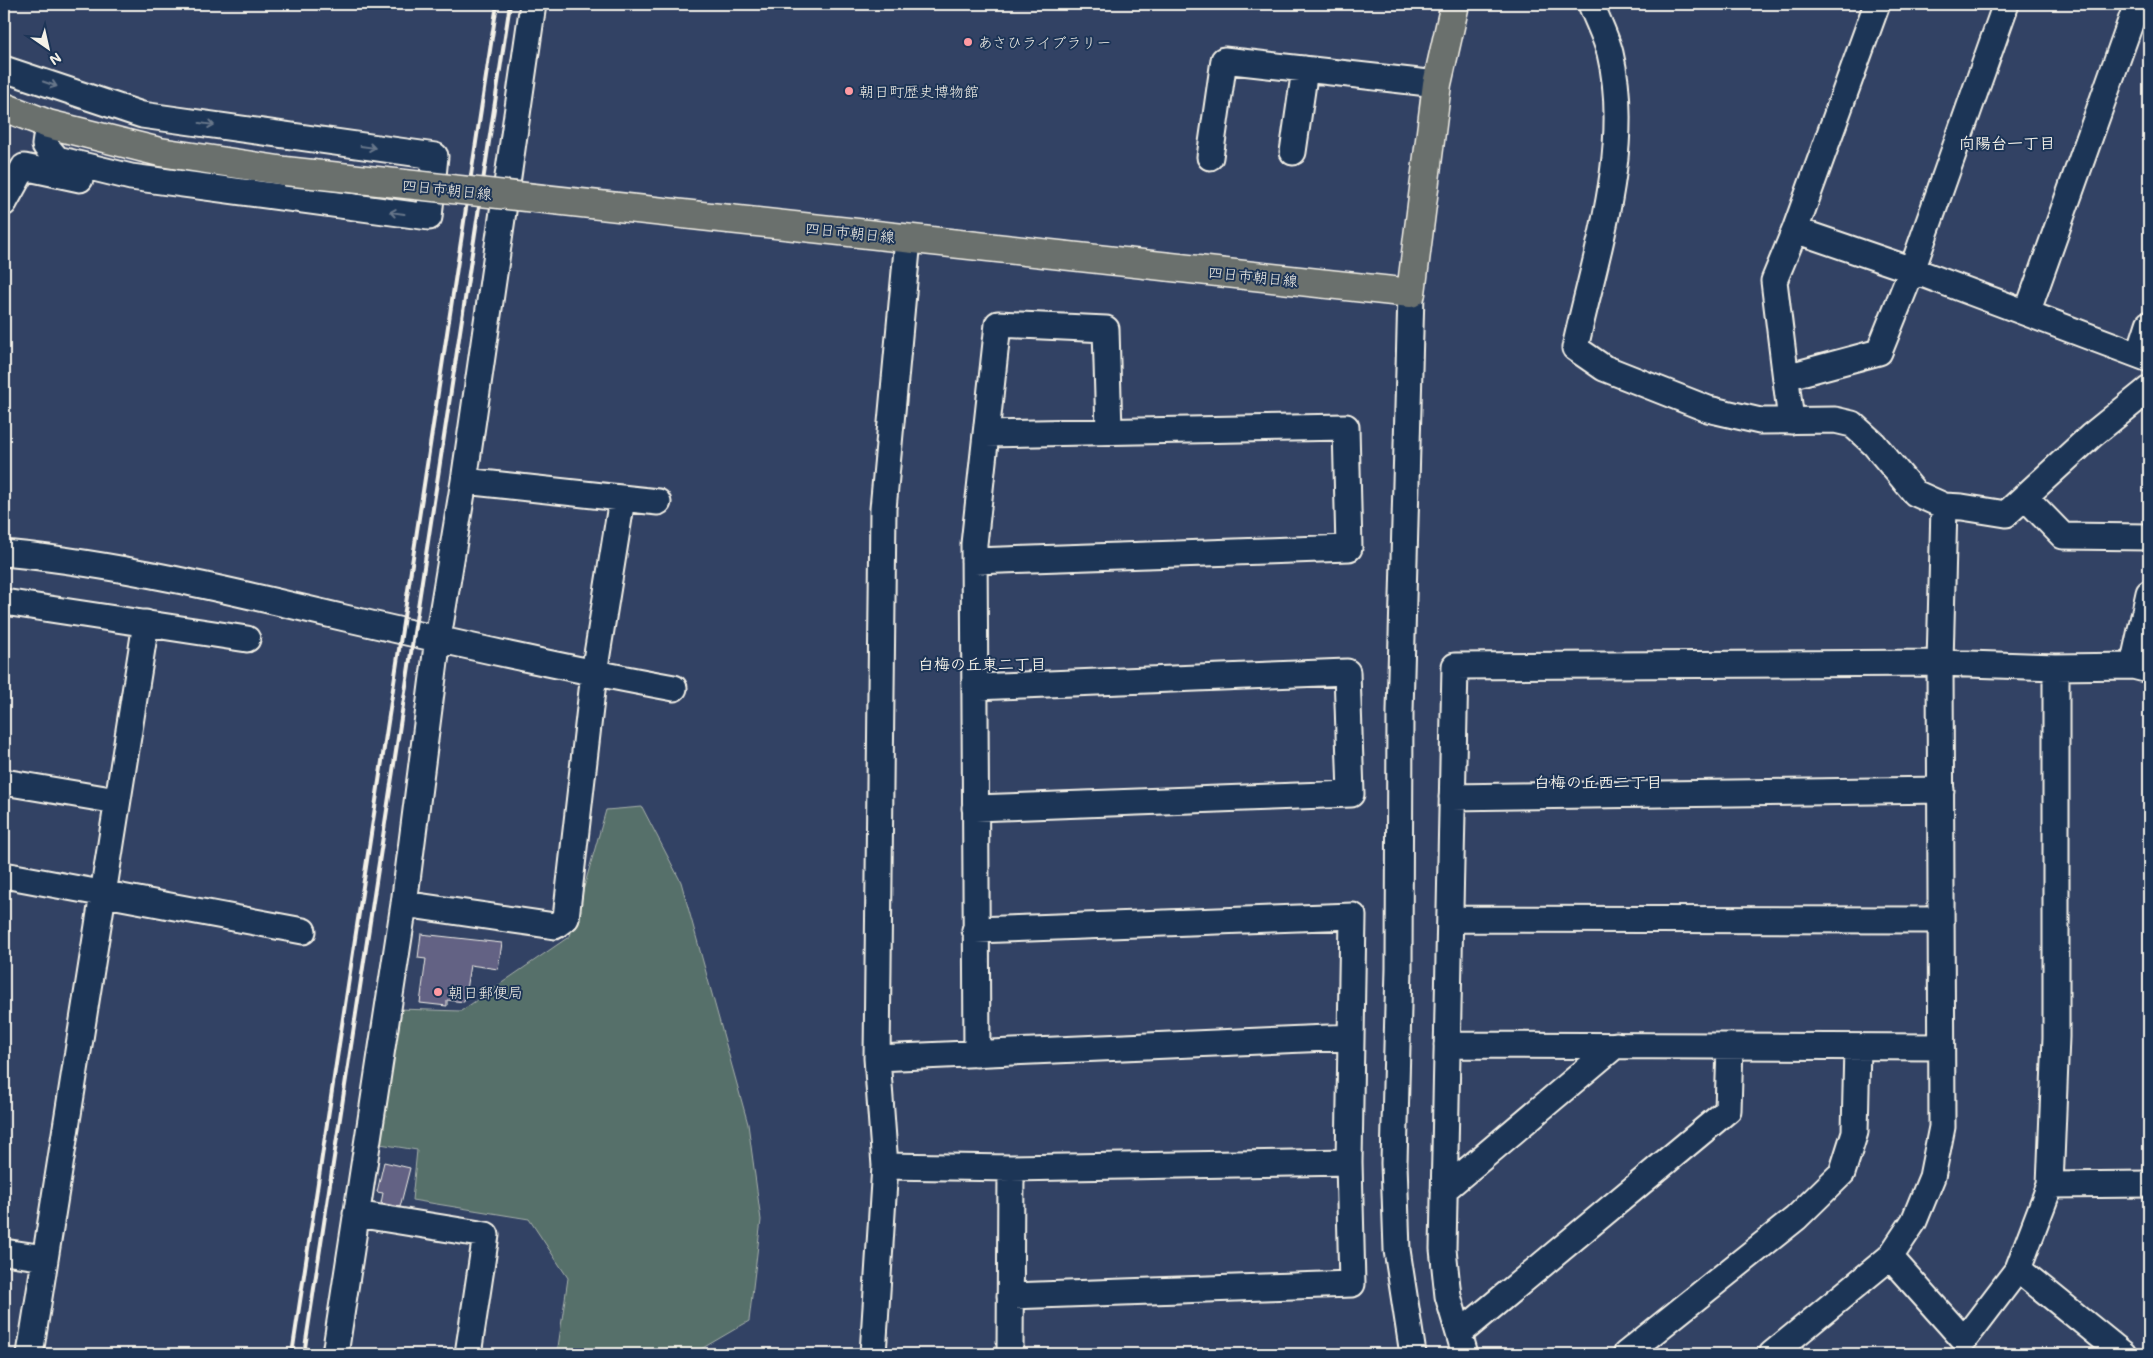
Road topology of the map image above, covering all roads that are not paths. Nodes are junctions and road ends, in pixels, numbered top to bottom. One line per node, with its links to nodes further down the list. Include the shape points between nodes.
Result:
1 (533, 4): 28 (street)
2 (1455, 4): 9 (main road)
3 (1591, 4): 25 (street, via 1610,53 1617,100 1615,152 1604,220 1575,348 1604,368 1708,409 1760,421)
4 (1877, 4): 16 (street)
5 (2006, 4): 18 (street)
6 (2137, 4): 20 (street)
7 (4, 69): 14 (street, one-way to 14, via 142,115 435,156 430,217)
8 (1305, 69): 9 (street); 12 (street); 13 (street, via 1224,60)
9 (1437, 84): 19 (main road)
10 (4, 107): 11 (main road, 四日市朝日線)
11 (48, 124): 14 (street, via 45,145 57,159); 17 (main road, 四日市朝日線, bridge, via 160,152 285,171)
12 (1293, 152)
13 (1210, 157)
14 (131, 177): 15 (street, via 115,187 24,167)
15 (4, 203)
16 (1796, 230): 18 (street); 23 (street, via 1774,281)
17 (908, 239): 19 (main road, 四日市朝日線); 66 (street, via 883,509)
18 (1912, 270): 20 (street); 23 (street, via 1879,352)
19 (1412, 293): 86 (street, via 1401,693 1394,1163 1397,1250)
20 (2027, 313): 22 (street)
21 (2149, 324): 22 (street)
22 (2144, 357)
23 (1786, 377): 25 (street)
24 (2149, 389): 29 (street, via 2091,436)
25 (1791, 421): 32 (street, via 1835,420 1852,424 1874,444 1915,492)
26 (1108, 431): 27 (street); 27 (street, via 1106,329 998,324); 35 (street, via 1346,427 1349,548)
27 (986, 434): 35 (street)
28 (464, 481): 30 (street); 39 (street)
29 (2025, 497): 32 (street, via 2006,514); 33 (street, via 2063,536)
30 (622, 499): 31 (street); 44 (street)
31 (658, 502)
32 (1944, 506): 41 (street)
33 (2149, 537)
34 (4, 553): 39 (street, via 61,558 183,580)
35 (974, 561): 45 (street)
36 (2149, 592): 43 (street)
37 (4, 602): 38 (street)
38 (146, 623): 40 (street); 50 (street)
39 (438, 638): 44 (street); 54 (street)
40 (247, 639)
41 (1940, 663): 42 (street); 48 (street); 49 (street, via 1455,666)
42 (2056, 667): 43 (street); 71 (street, via 2056,1036)
43 (2141, 668)
44 (594, 673): 46 (street); 54 (street, via 566,918 555,926)
45 (975, 687): 51 (street); 51 (street, via 1347,672 1351,794)
46 (674, 688)
47 (4, 782): 50 (street)
48 (1941, 790): 49 (street); 56 (street)
49 (1452, 797): 55 (street)
50 (118, 801): 53 (street)
51 (975, 808): 58 (street)
52 (4, 875): 53 (street)
53 (103, 892): 57 (street); 76 (street)
54 (404, 904): 73 (street)
55 (1450, 919): 56 (street); 60 (street)
56 (1941, 920): 64 (street)
57 (302, 930)
58 (976, 930): 59 (street, via 1353,916); 65 (street)
59 (1351, 1037): 65 (street); 67 (street)
60 (1447, 1045): 61 (street); 72 (street)
61 (1616, 1046): 62 (street); 72 (street)
62 (1730, 1046): 63 (street); 79 (street, via 1728,1110)
63 (1857, 1047): 64 (street); 87 (street, via 1855,1132 1842,1173 1796,1218)
64 (1941, 1047): 75 (street, via 1942,1127 1932,1177 1914,1221)
65 (977, 1054): 66 (street)
66 (877, 1058): 68 (street)
67 (1349, 1162): 69 (street); 78 (street, via 1352,1284)
68 (885, 1166): 69 (street); 84 (street)
69 (1011, 1168): 78 (street)
70 (2149, 1184): 71 (street)
71 (2050, 1185): 77 (street)
72 (1444, 1190): 79 (street, via 1443,1249 1448,1296)
73 (356, 1214): 82 (street); 83 (street, via 486,1235)
74 (4, 1252): 76 (street)
75 (1890, 1257): 80 (street); 88 (street)
76 (45, 1258): 81 (street)
77 (2018, 1269): 80 (street); 89 (street)
78 (1010, 1296): 85 (street)
79 (1463, 1344)
80 (1970, 1347)
81 (30, 1354)
82 (335, 1354)
83 (468, 1354)
84 (873, 1354)
85 (1010, 1354)
86 (1413, 1354)
87 (1626, 1354)
88 (1772, 1354)
89 (2123, 1354)

